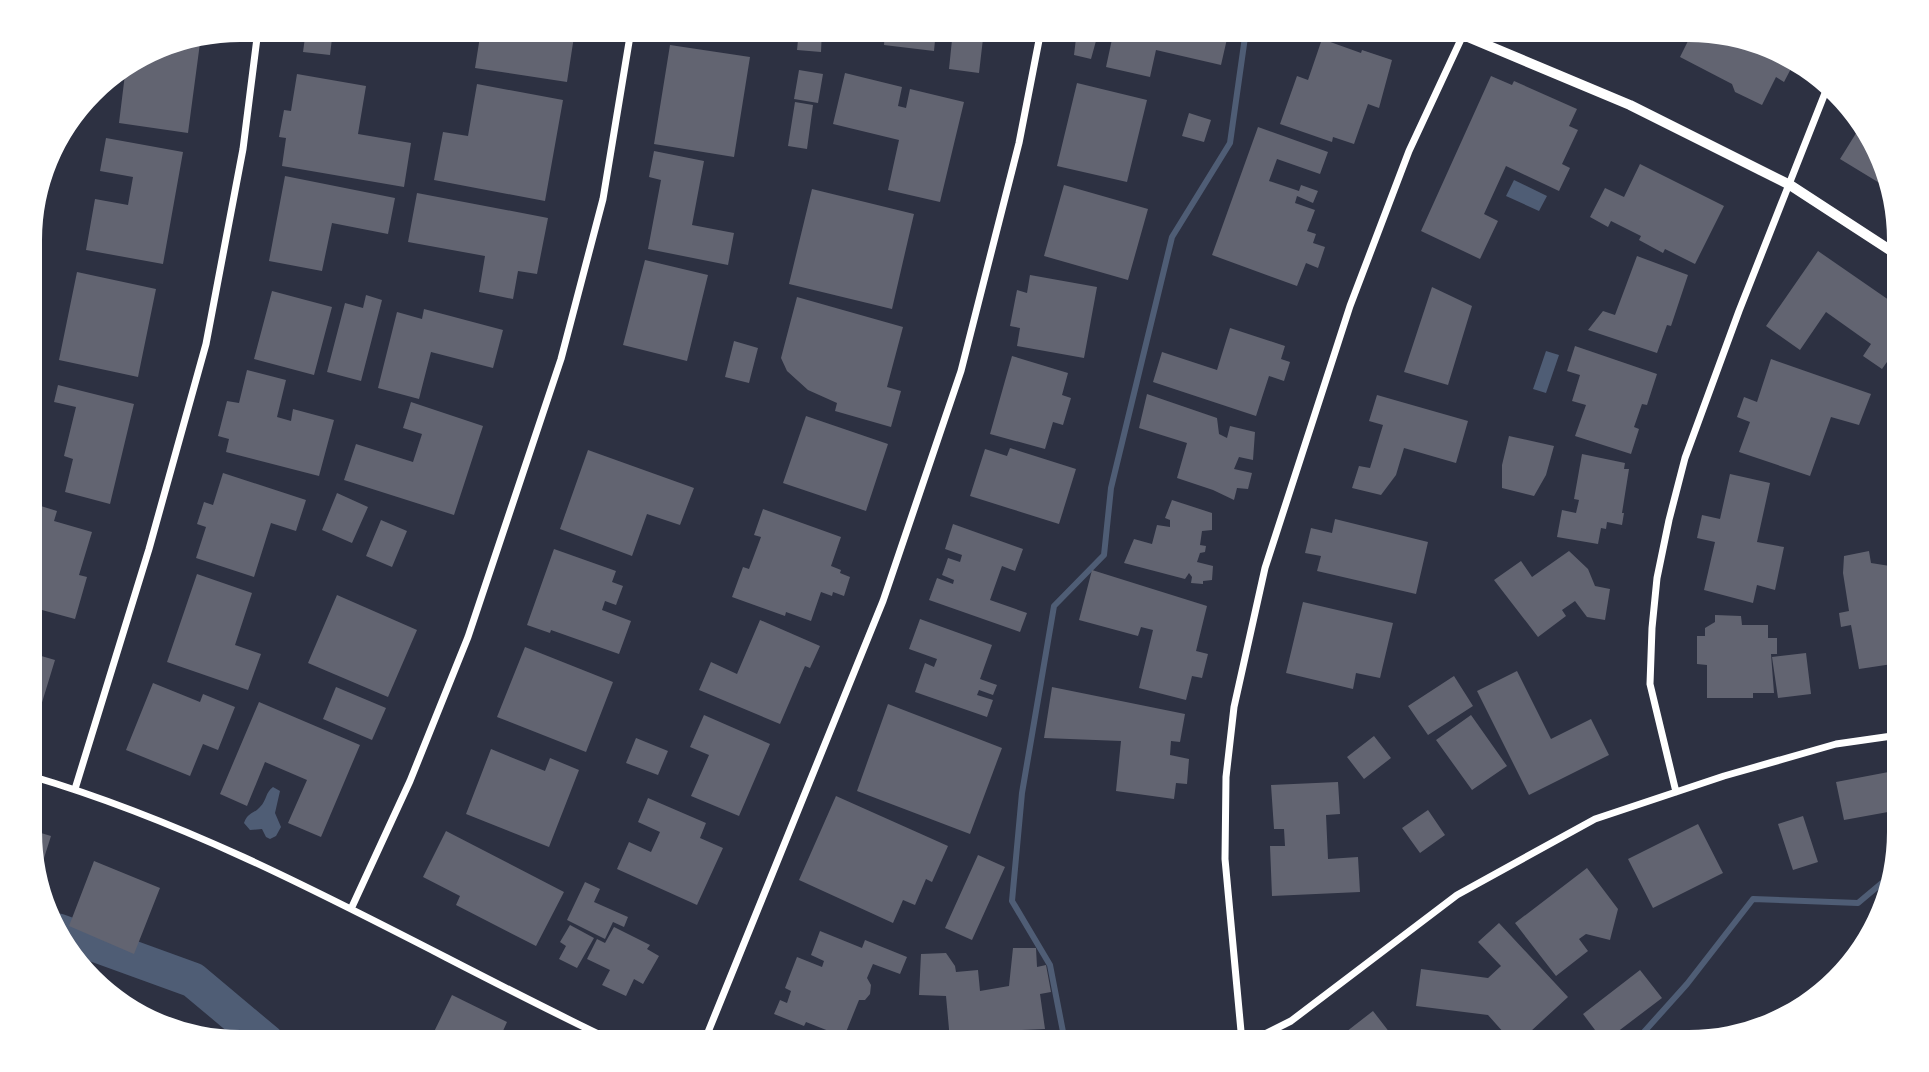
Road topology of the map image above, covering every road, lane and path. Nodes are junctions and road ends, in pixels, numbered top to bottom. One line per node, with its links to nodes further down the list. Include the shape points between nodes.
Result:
1 (256, 42): 11 (street, via 243,149 206,344)
2 (629, 42): 13 (street, via 603,199 561,359 468,638)
3 (1039, 42): 15 (street, via 1019,143 961,371 883,601)
4 (1459, 42): 16 (street, via 1409,151 1350,306 1265,568 1234,707 1224,859)
5 (1487, 42): 7 (street, via 1630,105)
6 (1824, 95): 7 (street)
7 (1790, 185): 8 (street); 12 (street, via 1685,458 1657,578 1650,684)
8 (1887, 248)
9 (1887, 737): 12 (street, via 1836,744)
10 (42, 779): 11 (street)
11 (75, 789): 13 (street, via 204,837)
12 (1676, 792): 17 (street, via 1595,819 1484,879)
13 (351, 909): 14 (street)
14 (591, 1030)
15 (709, 1030)
16 (1241, 1030)
17 (1273, 1030)

